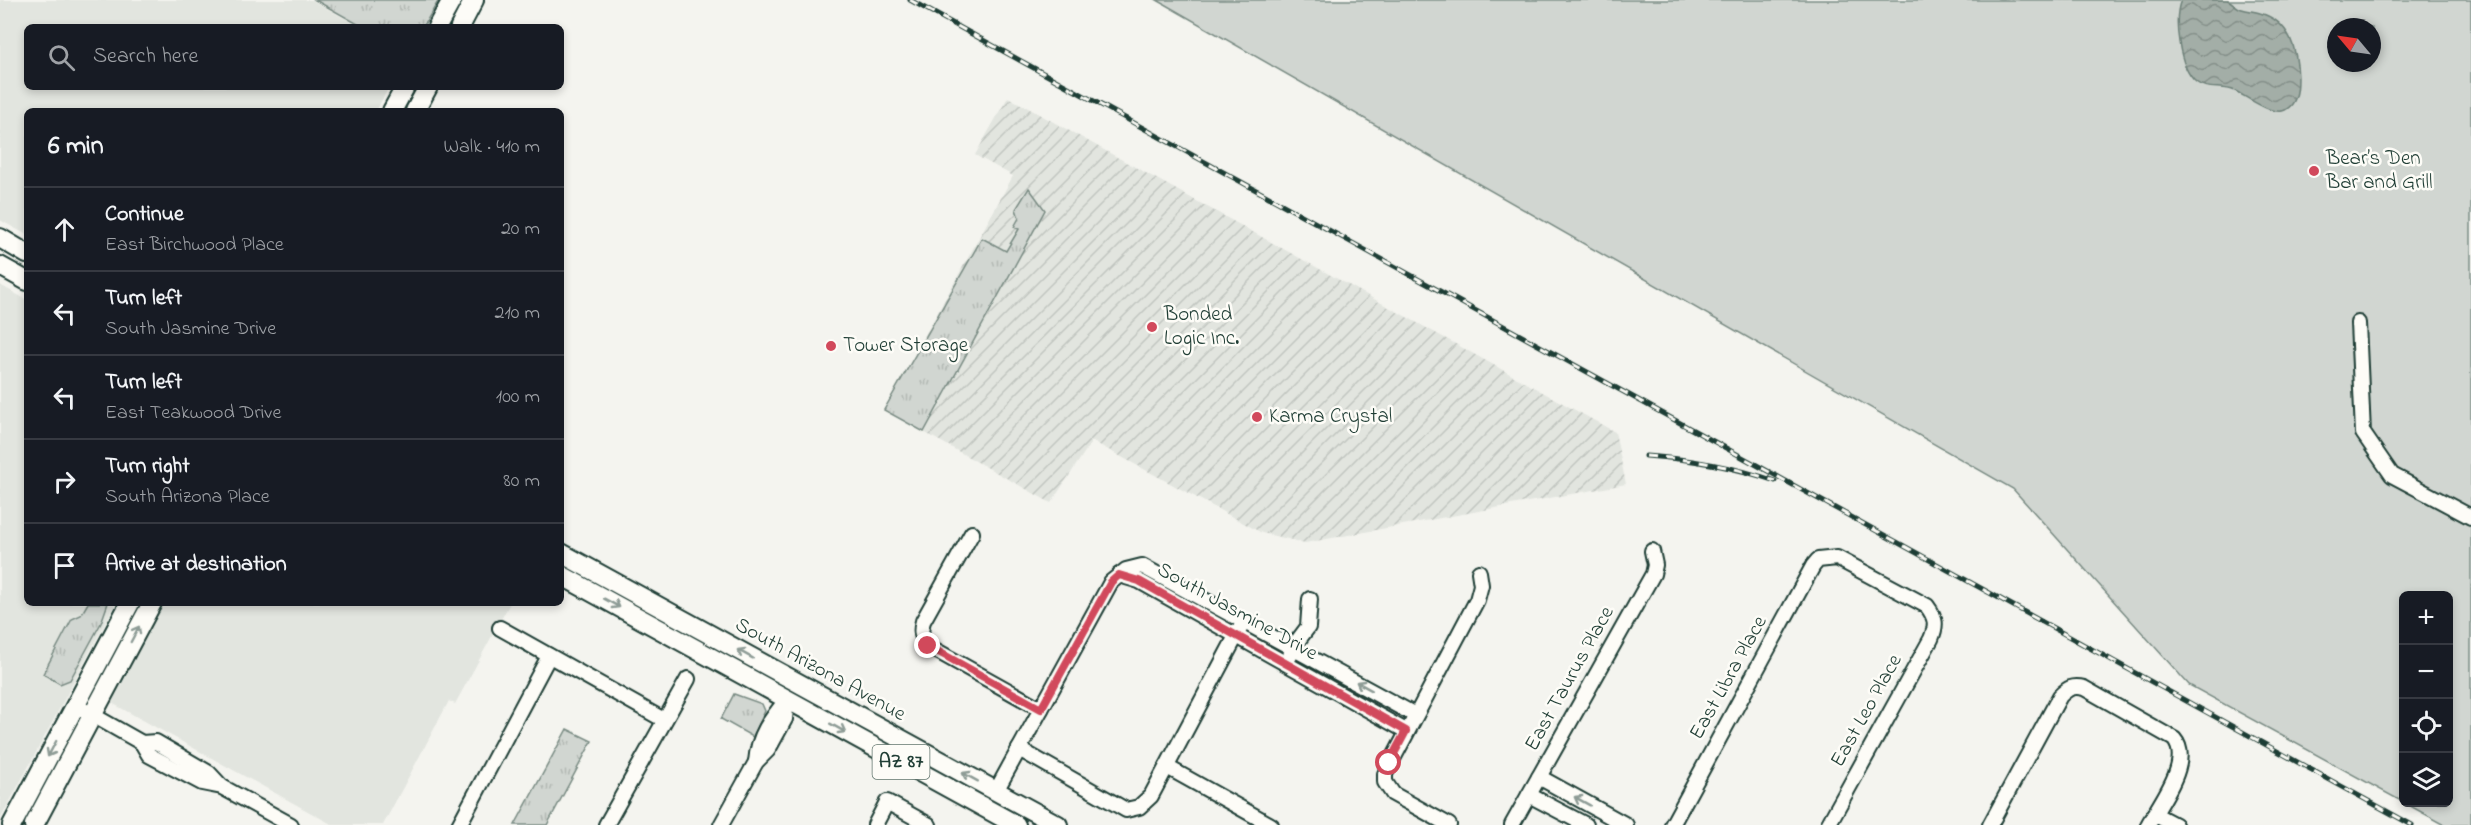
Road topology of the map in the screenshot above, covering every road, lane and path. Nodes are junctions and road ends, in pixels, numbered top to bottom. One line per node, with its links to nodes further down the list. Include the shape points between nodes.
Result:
1 (452, 0): 3 (main road)
2 (474, 0): 4 (main road)
3 (439, 24)
4 (462, 24)
5 (404, 90): 7 (main road)
6 (426, 90): 8 (main road)
7 (394, 108)
8 (417, 108)
9 (0, 238): 10 (main road)
10 (24, 252)
11 (0, 266): 12 (main road)
12 (24, 279)
13 (2358, 323): 14 (street, via 2362,433 2392,475)
14 (2471, 517)
15 (972, 533): 35 (street, via 923,621 921,634 928,646)
16 (1652, 551): 42 (street, East Taurus Place, via 1656,565 1653,574)
17 (564, 556): 32 (main road, South Arizona Avenue / AZ 87, one-way to 17)
18 (1479, 572): 37 (street, via 1477,600)
19 (564, 577): 33 (main road, South Arizona Avenue / AZ 87, one-way to 33)
20 (1310, 599): 26 (street, via 1308,627)
21 (128, 606): 27 (main road)
22 (150, 606): 30 (main road, one-way to 22)
23 (1933, 615): 62 (street, East Libra Place, via 1927,606 1837,558 1818,560); 63 (street, East Leo Place, via 1935,629 1931,639)
24 (500, 628): 28 (street)
25 (1240, 629): 26 (street, South Jasmine Drive); 29 (street, South Jasmine Drive); 35 (street, South Jasmine Drive, via 1142,566 1126,570 1111,582); 41 (street)
26 (1293, 647): 29 (street); 37 (street, South Jasmine Drive, one-way to 26)
27 (102, 656): 30 (main road); 34 (main road)
28 (549, 656): 38 (street); 51 (street)
29 (1287, 663): 39 (street, South Jasmine Drive)
30 (118, 665): 36 (main road)
31 (688, 679): 38 (street)
32 (796, 682): 33 (street); 43 (main road, South Arizona Avenue / AZ 87, one-way to 32)
33 (787, 699): 53 (street, via 757,744 756,762); 56 (main road, South Arizona Avenue / AZ 87, one-way to 56)
34 (75, 705): 36 (street); 48 (main road, one-way to 48)
35 (1041, 709): 40 (street)
36 (92, 715): 49 (main road); 50 (street, via 142,743 156,742 202,783 222,787)
37 (1415, 715): 39 (street)
38 (664, 720): 52 (street)
39 (1406, 731): 46 (street, via 1389,763 1385,782 1393,794)
40 (1019, 749): 41 (street, via 1126,810 1138,807 1151,796); 43 (street)
41 (1167, 767): 58 (street)
42 (1539, 777): 44 (street, East Taurus Place); 61 (street, one-way to 42)
43 (996, 791): 57 (main road, South Arizona Avenue / AZ 87)
44 (1529, 795): 59 (street, East Taurus Place); 60 (street)
45 (2151, 819): 64 (street, via 2180,764 2179,746 2174,739 2076,686 2060,696); 65 (street)
46 (1427, 820): 47 (street)
47 (1446, 824)
48 (12, 825)
49 (34, 825)
50 (291, 825)
51 (459, 825)
52 (606, 825)
53 (721, 825)
54 (875, 825): 55 (street, via 887,802)
55 (929, 825)
56 (1016, 825)
57 (1058, 825)
58 (1271, 825)
59 (1512, 825)
60 (1586, 825)
61 (1626, 825)
62 (1672, 825)
63 (1828, 825)
64 (1990, 825)
65 (2175, 825)

